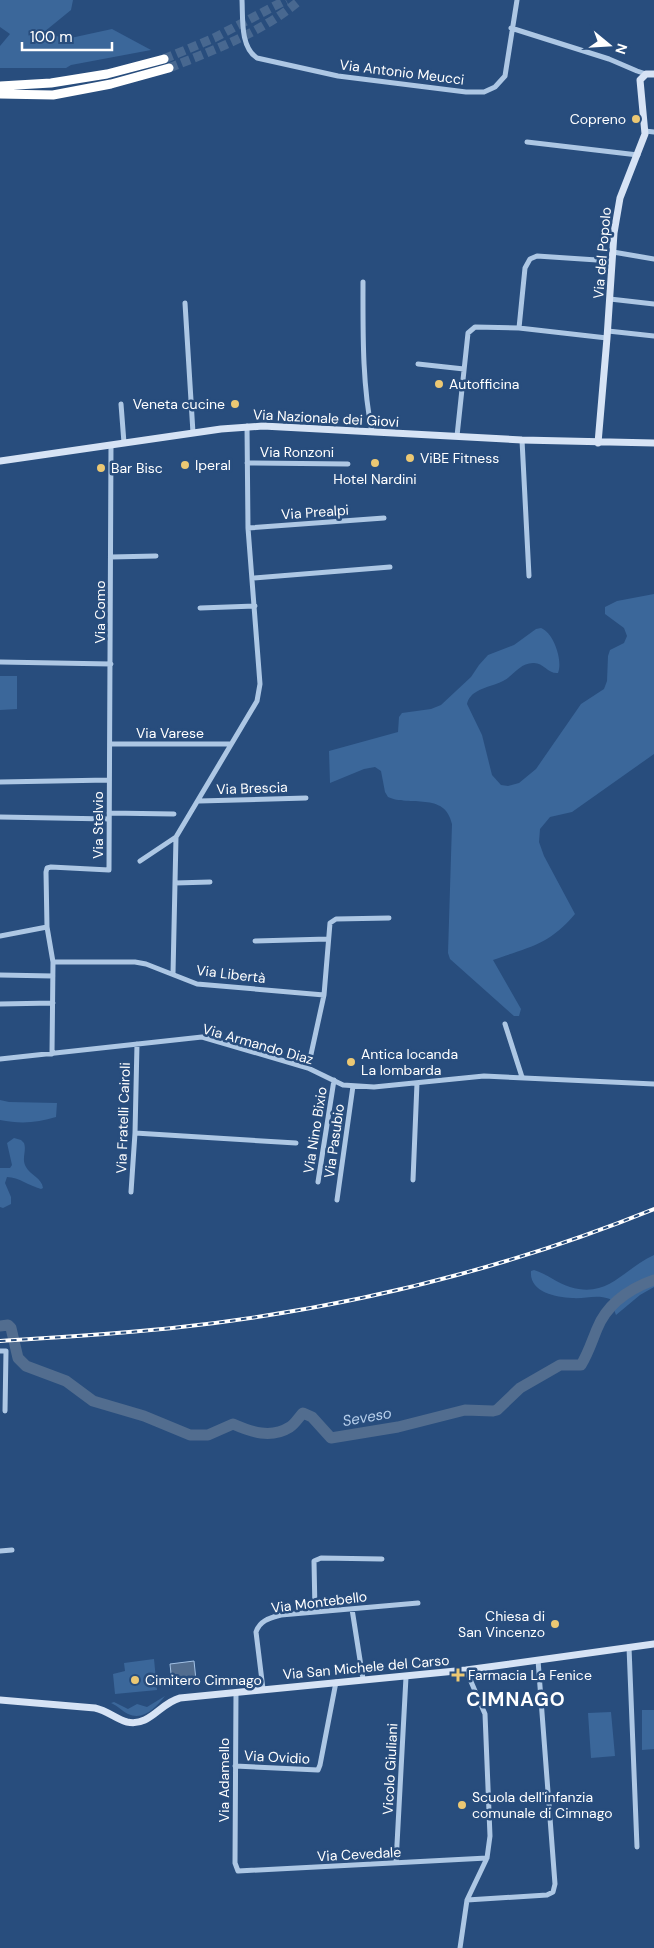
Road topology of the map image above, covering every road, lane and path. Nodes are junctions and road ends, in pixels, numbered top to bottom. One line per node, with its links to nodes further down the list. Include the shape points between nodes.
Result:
1 (242, 0): 3 (street, Via Antonio Meucci, via 248,49 264,61 338,76 466,92 484,92 495,87 505,76)
2 (517, 0): 3 (street, Via Antonio Meucci)
3 (512, 28): 6 (street)
4 (164, 59): 8 (highway, via 107,74 51,83)
5 (169, 68): 10 (highway, via 111,84 52,95)
6 (631, 69): 7 (street); 9 (street)
7 (650, 74): 9 (street, via 641,78)
8 (0, 86)
9 (640, 86): 11 (street, Via del Popolo)
10 (0, 94)
11 (645, 131): 12 (street); 14 (street, Via del Popolo)
12 (654, 132)
13 (527, 142): 14 (street)
14 (638, 155): 15 (street, Via del Popolo, via 618,206)
15 (613, 252): 16 (street); 17 (street, Via del Popolo)
16 (654, 259)
17 (612, 261): 19 (street, Via del Popolo); 22 (street, via 537,256 530,259 525,268)
18 (363, 282): 29 (street, via 366,396)
19 (610, 299): 21 (street); 23 (street, Via del Popolo)
20 (185, 302): 30 (street)
21 (654, 304)
22 (519, 328): 23 (street); 26 (street, via 475,328 468,333)
23 (608, 334): 24 (street); 34 (street, Via del Popolo)
24 (654, 336)
25 (418, 364): 26 (street)
26 (464, 368): 31 (street)
27 (121, 404): 33 (street)
28 (247, 426): 29 (street, Via Nazionale dei Giovi); 30 (street, Via Nazionale dei Giovi); 38 (street)
29 (372, 432): 31 (street, Via Nazionale dei Giovi)
30 (193, 433): 33 (street, Via Nazionale dei Giovi)
31 (457, 436): 32 (street, Via Nazionale dei Giovi)
32 (522, 440): 34 (street, Via Nazionale dei Giovi); 45 (street)
33 (124, 443): 36 (street, Via Nazionale dei Giovi)
34 (598, 443): 35 (street, Via Nazionale dei Giovi)
35 (654, 443)
36 (111, 445): 37 (street, Via Nazionale dei Giovi); 43 (street, Via Como)
37 (0, 461)
38 (247, 463): 39 (street, Via Ronzoni); 41 (street)
39 (348, 464)
40 (384, 518): 41 (street, Via Prealpi)
41 (248, 528): 46 (street)
42 (156, 556): 43 (street)
43 (111, 557): 50 (street, Via Como)
44 (390, 566): 46 (street)
45 (529, 576)
46 (253, 578): 47 (street)
47 (255, 606): 48 (street); 52 (street, via 260,684 257,701)
48 (200, 608)
49 (0, 662): 50 (street)
50 (111, 664): 51 (street, Via Como)
51 (110, 744): 52 (street, Via Varese); 53 (street, Via Como)
52 (230, 744): 56 (street)
53 (109, 780): 54 (street); 58 (street, Via Stelvio)
54 (0, 782)
55 (306, 798): 56 (street, Via Brescia)
56 (198, 801): 60 (street)
57 (174, 814): 58 (street)
58 (109, 816): 59 (street); 65 (street, Via Stelvio, via 109,870 47,868 44,876)
59 (0, 817)
60 (176, 837): 61 (street); 63 (street)
61 (140, 861)
62 (210, 882): 63 (street)
63 (175, 883): 70 (street)
64 (389, 918): 67 (street, via 336,919 330,923)
65 (47, 926): 66 (street); 69 (street)
66 (0, 936)
67 (328, 939): 68 (street); 73 (street)
68 (255, 941)
69 (53, 962): 70 (street, Via Libertà, via 136,962); 72 (street)
70 (173, 974): 73 (street, Via Libertà, via 197,984)
71 (0, 975): 72 (street)
72 (54, 976): 74 (street)
73 (324, 995): 80 (street)
74 (53, 1003): 75 (street); 78 (street)
75 (0, 1004)
76 (505, 1024): 81 (street)
77 (137, 1044): 78 (street, Via Armando Diaz); 80 (street, Via Armando Diaz, via 202,1037); 86 (street, Via Fratelli Cairoli)
78 (52, 1054): 79 (street, Via Armando Diaz)
79 (0, 1059)
80 (308, 1068): 82 (street, Via Armando Diaz)
81 (522, 1077): 83 (street, Via Armando Diaz, via 484,1076); 84 (street, Via Armando Diaz)
82 (334, 1080): 85 (street, Via Armando Diaz); 89 (street, Via Nino Bixio)
83 (417, 1083): 85 (street, Via Armando Diaz); 88 (street)
84 (654, 1084)
85 (353, 1086): 91 (street, Via Pasubio)
86 (135, 1133): 87 (street); 90 (street, Via Fratelli Cairoli)
87 (296, 1143)
88 (413, 1180)
89 (318, 1182)
90 (131, 1192)
91 (336, 1200)
92 (3, 1351): 93 (street)
93 (5, 1411)
94 (12, 1550): 95 (street)
95 (0, 1551)
96 (382, 1559): 99 (street, via 321,1558 314,1561)
97 (418, 1603): 98 (street, Via Montebello)
98 (352, 1609): 99 (street, Via Montebello); 105 (street)
99 (316, 1612): 107 (street, Via Montebello, via 268,1618 258,1626 256,1638)
100 (654, 1644): 101 (street, Via San Michele del Carso)
101 (629, 1647): 102 (street, Via San Michele del Carso); 111 (street)
102 (538, 1660): 103 (street, Via San Michele del Carso); 115 (street, via 556,1884 553,1892 547,1895)
103 (466, 1670): 104 (street, Via San Michele del Carso); 112 (street, via 485,1714 490,1836)
104 (406, 1677): 105 (street, Via San Michele del Carso); 113 (street, Vicolo Giuliani)
105 (363, 1679): 106 (street, Via San Michele del Carso)
106 (336, 1682): 107 (street, Via San Michele del Carso); 110 (street, Via Ovidio, via 318,1770)
107 (263, 1689): 108 (street, Via San Michele del Carso)
108 (236, 1692): 109 (street, Via San Michele del Carso, via 174,1699 148,1719 136,1722 122,1720 108,1711 95,1708); 110 (street, Via Adamello)
109 (0, 1700)
110 (235, 1766): 114 (street, Via Adamello)
111 (636, 1847)
112 (487, 1858): 113 (street, Via Cevedale); 115 (street)
113 (396, 1863): 114 (street, Via Cevedale, via 244,1872)
114 (235, 1867)
115 (467, 1900): 116 (street)
116 (460, 1948)

